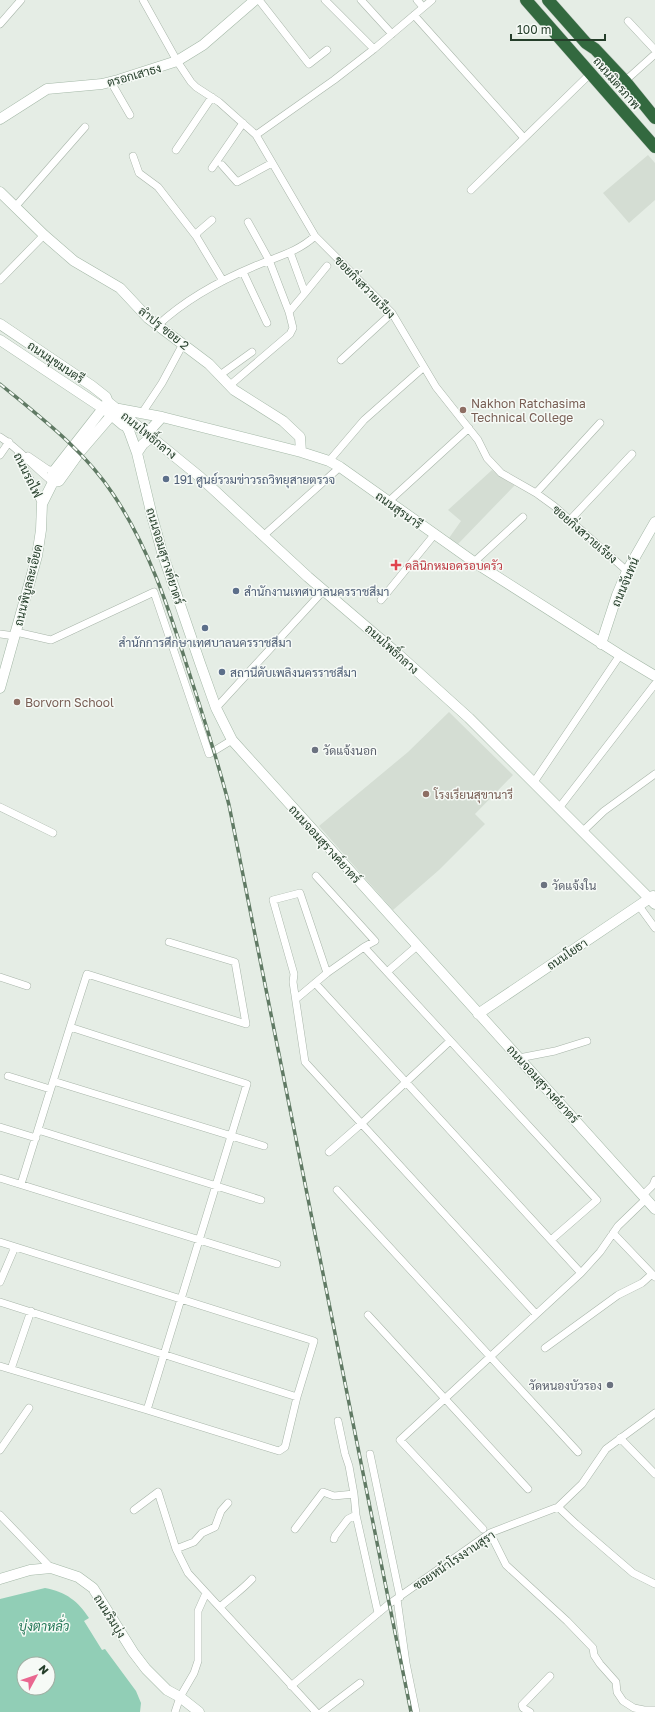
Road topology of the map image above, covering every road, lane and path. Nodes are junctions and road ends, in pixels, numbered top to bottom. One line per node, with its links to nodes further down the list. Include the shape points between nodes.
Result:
1 (21, 0): 14 (street)
2 (143, 0): 20 (street, ซอยกิ่งสวายเรียง)
3 (255, 0): 20 (main road, ตรอกเสาธง, via 203,45)
4 (259, 0): 17 (street, via 309,64)
5 (325, 0): 16 (street)
6 (361, 0): 15 (street)
7 (417, 0): 11 (street)
8 (432, 0): 11 (street)
9 (526, 0): 21 (highway, ถนนมิตรภาพ)
10 (548, 0): 22 (highway, ถนนมิตรภาพ, via 586,43 596,48)
11 (423, 8): 12 (street)
12 (414, 15): 15 (street); 32 (street)
13 (628, 21): 18 (street)
14 (0, 24)
15 (392, 34): 16 (street)
16 (374, 49): 31 (street)
17 (327, 50)
18 (655, 50)
19 (655, 54): 22 (street)
20 (177, 61): 23 (main road, ตรอกเสาธง); 24 (street, ซอยกิ่งสวายเรียง, via 196,87)
21 (590, 74): 28 (highway, ถนนมิตรภาพ); 32 (street)
22 (625, 81): 26 (highway, ถนนมิตรภาพ)
23 (111, 82): 25 (street); 27 (main road, ตรอกเสาธง, via 47,89)
24 (212, 97): 29 (street, ซอยกิ่งสวายเรียง); 35 (street)
25 (130, 115)
26 (655, 118)
27 (0, 119)
28 (632, 122): 33 (highway); 34 (highway, ถนนมิตรภาพ)
29 (243, 123): 31 (street, ซอยกิ่งสวายเรียง); 39 (street)
30 (85, 127): 42 (street)
31 (256, 134): 37 (street, ซอยกิ่งสวายเรียง)
32 (524, 138): 40 (street)
33 (655, 143)
34 (655, 148)
35 (176, 150)
36 (133, 156): 46 (street, via 139,173 158,187)
37 (272, 163): 38 (street, via 237,182); 47 (street, ซอยกิ่งสวายเรียง)
38 (222, 165)
39 (212, 168)
40 (471, 190)
41 (0, 192): 42 (main road, ลำปรุ ซอย 2)
42 (15, 207): 45 (main road, ลำปรุ ซอย 2)
43 (212, 220): 46 (street)
44 (248, 222): 49 (street)
45 (44, 235): 52 (street); 59 (main road, ลำปรุ ซอย 2, via 74,261 120,288)
46 (196, 236): 53 (street)
47 (315, 236): 48 (street); 56 (street, ซอยกิ่งสวายเรียง)
48 (290, 252): 49 (street); 54 (street)
49 (269, 260): 51 (street); 55 (street)
50 (327, 266): 54 (street)
51 (243, 272): 53 (street); 57 (street)
52 (0, 280)
53 (223, 281): 59 (street, via 172,312)
54 (305, 293): 55 (street)
55 (289, 312): 66 (street, via 293,324 290,334)
56 (392, 313): 63 (street); 64 (street, ซอยกิ่งสวายเรียง)
57 (267, 322)
58 (0, 324): 67 (main road, ถนนมุขมนตรี, via 92,386 106,397)
59 (158, 325): 61 (main road, ลำปรุ ซอย 2)
60 (0, 340): 67 (main road, ถนนมุขมนตรี)
61 (183, 344): 65 (main road, ลำปรุ ซอย 2); 68 (street)
62 (252, 352): 65 (street)
63 (341, 360)
64 (424, 367): 71 (street, ซอยกิ่งสวายเรียง, via 436,387); 79 (street, via 364,420)
65 (220, 375): 66 (main road, ลำปรุ ซอย 2)
66 (229, 386): 75 (main road, ลำปรุ ซอย 2, via 283,421 300,436)
67 (110, 409): 68 (main road, ถนนสุรนารี); 73 (main road, ถนนโพธิ์กลาง); 76 (main road, ถนนจอมสุรางค์ยาตร์, via 129,431); 81 (main road); 82 (main road, ถนนพิบูลละเอียด, via 58,481)
68 (142, 413): 69 (main road, ถนนสุรนารี)
69 (162, 417): 73 (main road, via 152,428); 75 (main road, ถนนสุรนารี)
70 (600, 423): 83 (street)
71 (469, 428): 83 (street, ซอยกิ่งสวายเรียง, via 487,458 501,473); 84 (street)
72 (0, 437): 74 (street, ถนนรถไฟ)
73 (152, 437): 76 (main road); 90 (main road, ถนนโพธิ์กลาง, via 200,477)
74 (11, 444): 78 (street); 81 (street, ถนนรถไฟ, via 38,464); 82 (street, ถนนรถไฟ); 85 (street, ถนนรถไฟ)
75 (301, 452): 79 (main road, ถนนสุรนารี)
76 (137, 453): 102 (main road, ถนนจอมสุรางค์ยาตร์, via 162,552)
77 (632, 454): 87 (street)
78 (0, 455)
79 (329, 461): 80 (main road, ถนนสุรนารี)
80 (340, 467): 84 (main road, ถนนสุรนารี); 90 (street)
81 (54, 471): 82 (main road, ถนนพิบูลละเอียด)
82 (54, 482): 85 (main road, ถนนพิบูลละเอียด)
83 (536, 494): 87 (street, ซอยกิ่งสวายเรียง)
84 (388, 502): 89 (main road, ถนนสุรนารี)
85 (42, 504): 96 (main road, ถนนพิบูลละเอียด, via 37,556)
86 (523, 517): 91 (street)
87 (570, 520): 92 (street, ซอยกิ่งสวายเรียง)
88 (655, 522): 92 (main road, ถนนจันทน์)
89 (434, 535): 91 (main road, ถนนสุรนารี); 94 (street)
90 (263, 536): 93 (main road, ถนนโพธิ์กลาง)
91 (474, 562): 97 (main road, ถนนสุรนารี)
92 (627, 572): 97 (main road, ถนนจันทน์)
93 (324, 590): 102 (street); 105 (main road, ถนนโพธิ์กลาง, via 469,718)
94 (381, 600)
95 (0, 634): 96 (street)
96 (15, 634): 100 (main road, ถนนพิบูลละเอียด); 103 (street, via 51,640 154,592 209,754)
97 (601, 644): 98 (main road, ถนนสุรนารี)
98 (620, 656): 99 (main road, ถนนสุรนารี); 105 (street)
99 (655, 676)
100 (1, 683)
101 (655, 684): 107 (street)
102 (216, 708): 103 (main road, ถนนจอมสุรางค์ยาตร์)
103 (232, 740): 115 (main road, ถนนจอมสุรางค์ยาตร์)
104 (655, 774): 108 (street, via 604,811)
105 (534, 782): 107 (main road, ถนนโพธิ์กลาง)
106 (0, 806): 109 (street)
107 (559, 808): 108 (main road, ถนนโพธิ์กลาง)
108 (582, 832): 111 (main road, ถนนโพธิ์กลาง)
109 (53, 833)
110 (316, 876): 116 (street, via 375,941)
111 (653, 900): 112 (main road, ถนนโยธา)
112 (639, 906): 113 (street); 123 (main road, ถนนโยธา)
113 (655, 928)
114 (169, 942): 124 (street, via 235,962 246,1024 87,974)
115 (417, 946): 117 (street); 123 (main road, ถนนจอมสุรางค์ยาตร์)
116 (364, 947): 117 (street); 118 (street)
117 (387, 972): 126 (street)
118 (327, 973): 120 (street); 122 (street, via 300,893 273,900 294,974)
119 (0, 977): 121 (street)
120 (315, 983): 122 (street); 130 (street)
121 (27, 986)
122 (296, 999): 132 (street, via 305,1062)
123 (478, 1014): 127 (main road, ถนนจอมสุรางค์ยาตร์)
124 (70, 1027): 129 (street); 135 (street, via 247,1084)
125 (587, 1040): 127 (street, via 555,1051)
126 (450, 1041): 130 (street); 149 (street, via 597,1200)
127 (519, 1058): 144 (main road, ถนนจอมสุรางค์ยาตร์)
128 (8, 1076): 131 (street)
129 (53, 1081): 131 (street); 135 (street)
130 (406, 1082): 132 (street); 149 (street)
131 (50, 1089): 134 (street)
132 (361, 1124): 138 (street); 159 (street)
133 (0, 1127): 136 (street)
134 (38, 1130): 136 (street); 142 (street)
135 (232, 1135): 137 (street); 142 (street)
136 (36, 1138): 141 (street)
137 (264, 1146)
138 (329, 1152)
139 (0, 1178): 141 (street)
140 (654, 1183): 144 (street)
141 (22, 1184): 148 (street)
142 (216, 1186): 145 (street); 148 (street)
143 (337, 1190): 163 (street)
144 (645, 1197): 146 (main road, ถนนจอมสุรางค์ยาตร์); 147 (street)
145 (261, 1200)
146 (655, 1209)
147 (613, 1233): 153 (street); 154 (street)
148 (199, 1240): 152 (street); 156 (street)
149 (552, 1240): 153 (street)
150 (0, 1242): 151 (street)
151 (15, 1247): 155 (street); 156 (street)
152 (277, 1264)
153 (581, 1273): 159 (street)
154 (653, 1276): 161 (street, via 618,1295)
155 (0, 1282)
156 (181, 1299): 162 (street); 166 (street, via 314,1341)
157 (0, 1302): 158 (street)
158 (31, 1311): 162 (street); 165 (street)
159 (536, 1314): 163 (street)
160 (368, 1315): 167 (street)
161 (545, 1348)
162 (165, 1354): 166 (street); 169 (street)
163 (491, 1356): 167 (street); 174 (street)
164 (0, 1366): 165 (street)
165 (11, 1369): 169 (street)
166 (297, 1397): 169 (street, via 285,1447 279,1451)
167 (446, 1399): 177 (street); 185 (street, via 400,1440)
168 (29, 1408): 173 (street)
169 (147, 1410)
170 (655, 1413): 172 (street, ซอยหน้าโรงงานสุรา)
171 (338, 1421): 178 (street)
172 (620, 1438): 176 (street); 180 (street, ซอยหน้าโรงงานสุรา, via 606,1449 582,1484)
173 (0, 1450)
174 (578, 1452)
175 (370, 1454): 193 (street)
176 (655, 1474)
177 (528, 1489)
178 (354, 1494): 183 (street); 184 (street, via 334,1496 323,1492)
179 (228, 1503): 187 (street, via 215,1527 202,1533 194,1542)
180 (558, 1507): 185 (street, ซอยหน้าโรงงานสุรา); 191 (street, via 633,1573)
181 (134, 1510): 187 (street, via 158,1492)
182 (0, 1515): 188 (street)
183 (356, 1515): 186 (street, via 348,1519); 195 (street)
184 (294, 1530)
185 (486, 1531): 193 (street, ซอยหน้าโรงงานสุรา); 200 (street, via 506,1565 593,1648 600,1664 616,1682 617,1692 623,1701 634,1708)
186 (334, 1539)
187 (176, 1549): 192 (street, via 188,1573)
188 (51, 1568): 189 (main road, ถนนริมบุ่ง); 199 (main road, ถนนริมบุ่ง, via 78,1577 93,1588 146,1669 167,1690)
189 (1, 1577)
190 (252, 1579): 194 (street)
191 (655, 1584)
192 (206, 1593): 194 (street); 199 (street, via 198,1611 198,1661)
193 (398, 1598): 195 (street, ซอยหน้าโรงงานสุรา); 205 (street, via 406,1663)
194 (220, 1607): 198 (street)
195 (378, 1613): 198 (street, ซอยหน้าโรงงานสุรา)
196 (550, 1676): 206 (street, via 522,1705)
197 (360, 1683): 204 (street)
198 (291, 1686): 203 (street)
199 (180, 1697): 201 (street); 202 (main road, ถนนริมบุ่ง)
200 (655, 1710)
201 (175, 1712)
202 (198, 1712)
203 (316, 1712)
204 (322, 1712)
205 (416, 1712)
206 (530, 1712)

